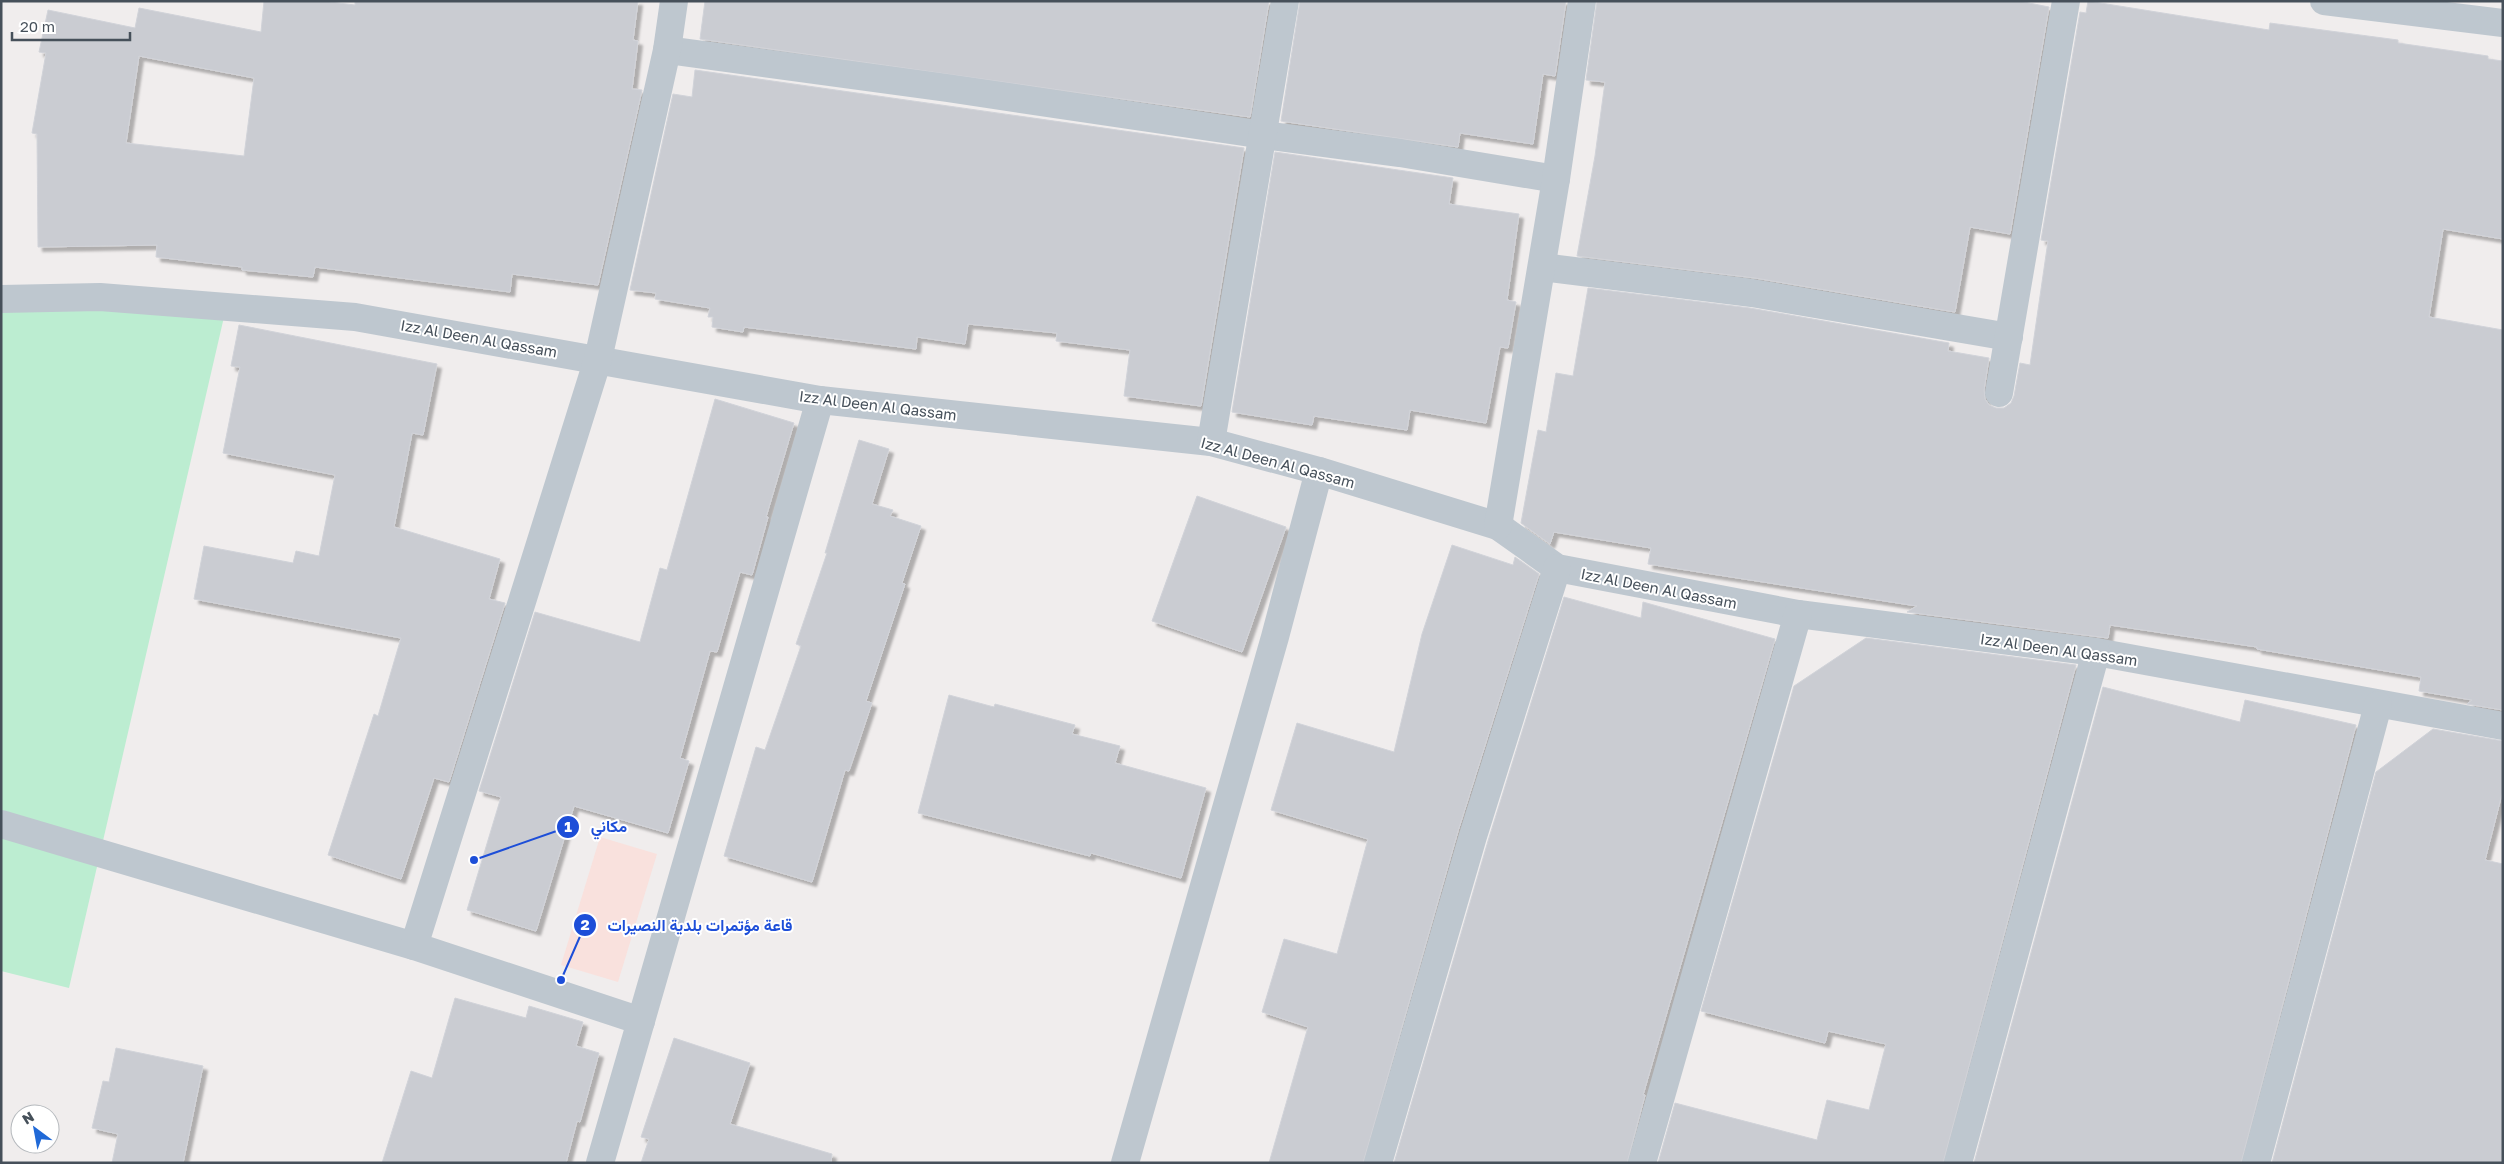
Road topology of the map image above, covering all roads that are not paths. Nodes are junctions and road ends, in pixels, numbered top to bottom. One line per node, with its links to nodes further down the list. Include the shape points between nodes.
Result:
1 (674, 1): 7 (street)
2 (1285, 1): 8 (street)
3 (1582, 1): 9 (street)
4 (2066, 1): 12 (street)
5 (2324, 1): 6 (street)
6 (2503, 23)
7 (668, 50): 8 (street); 13 (street)
8 (1264, 136): 9 (street, via 1400,153); 16 (street)
9 (1556, 179): 10 (street)
10 (1542, 267): 12 (street, via 1752,293); 18 (street)
11 (1, 299): 13 (street, Izz Al Deen Al Qassam, via 100,297 355,317)
12 (2009, 337): 14 (street)
13 (598, 359): 15 (street, Izz Al Deen Al Qassam); 25 (street)
14 (1999, 393)
15 (820, 400): 16 (street, Izz Al Deen Al Qassam); 26 (street)
16 (1211, 442): 17 (street, Izz Al Deen Al Qassam)
17 (1319, 471): 18 (street, Izz Al Deen Al Qassam); 28 (street, via 1140,1119)
18 (1498, 526): 19 (street, Izz Al Deen Al Qassam)
19 (1557, 568): 20 (street, Izz Al Deen Al Qassam); 29 (street, via 1473,836)
20 (1798, 614): 21 (street, Izz Al Deen Al Qassam); 30 (street)
21 (2096, 652): 22 (street, Izz Al Deen Al Qassam); 31 (street)
22 (2378, 704): 23 (street, Izz Al Deen Al Qassam); 32 (street)
23 (2503, 726)
24 (1, 824): 25 (street)
25 (414, 946): 26 (street)
26 (641, 1021): 27 (street)
27 (600, 1163)
28 (1125, 1163)
29 (1378, 1163)
30 (1642, 1163)
31 (1958, 1163)
32 (2256, 1163)

